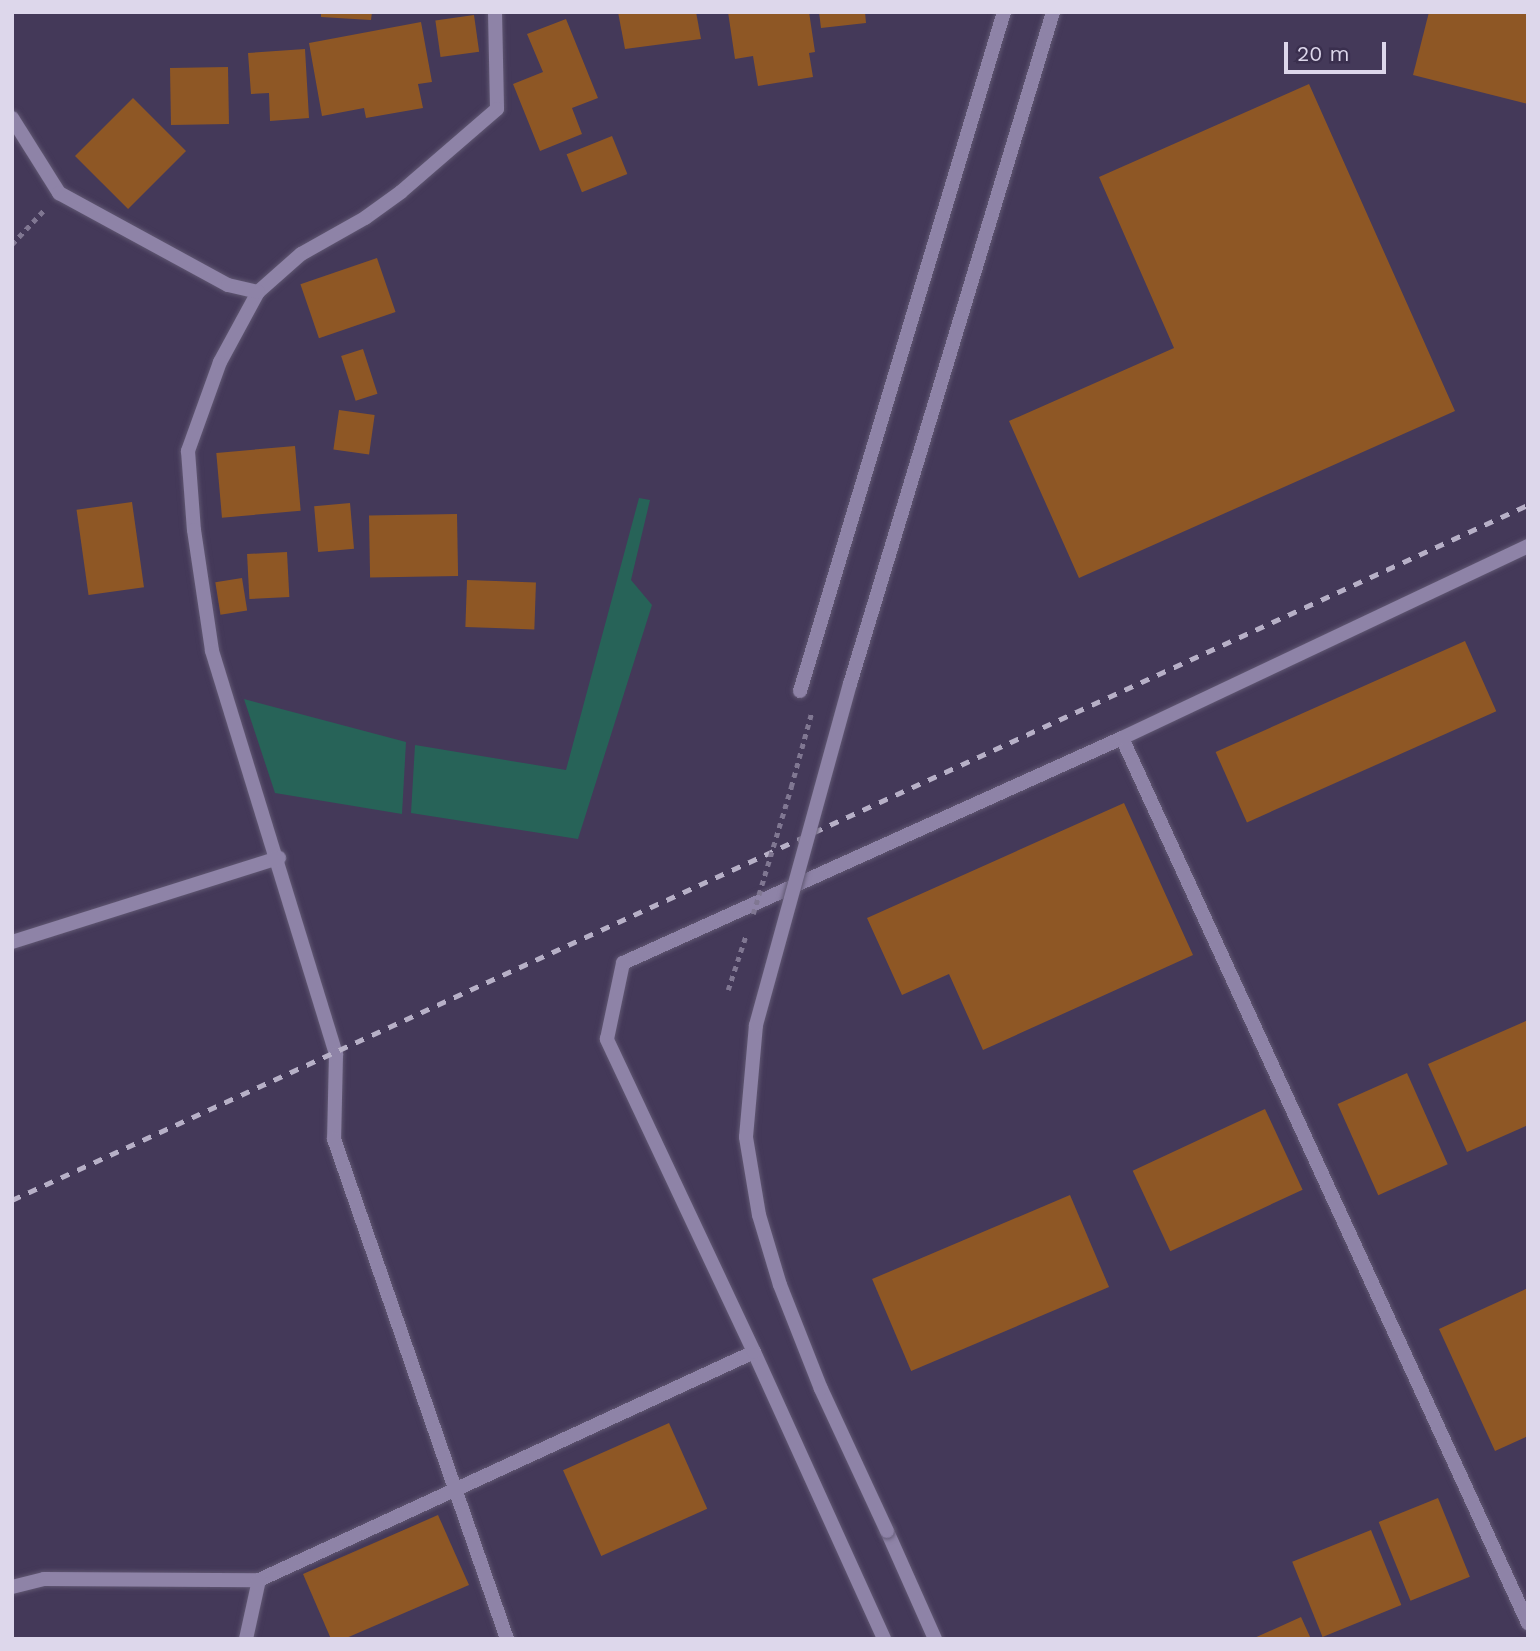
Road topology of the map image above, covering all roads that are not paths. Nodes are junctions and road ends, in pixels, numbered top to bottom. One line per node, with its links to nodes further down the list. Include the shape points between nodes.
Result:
1 (495, 12): 5 (street, via 496,109 401,192 301,254)
2 (1004, 12): 7 (street)
3 (1053, 12): 19 (street, bridge, via 850,684 756,1025 746,1137 759,1215 780,1285)
4 (12, 118): 5 (street, via 59,193 229,285)
5 (258, 292): 9 (street, via 220,362 188,451 194,530 212,650)
6 (1528, 546): 8 (street)
7 (800, 691)
8 (1122, 738): 11 (street, via 624,963 607,1039); 15 (street)
9 (279, 858): 10 (street); 12 (street, via 335,1054 334,1139)
10 (12, 942)
11 (754, 1352): 12 (street); 18 (street)
12 (455, 1490): 13 (street); 17 (street)
13 (259, 1580): 14 (street, via 44,1579); 16 (street)
14 (12, 1587)
15 (1528, 1623)
16 (246, 1639)
17 (507, 1639)
18 (884, 1639)
19 (935, 1639)

